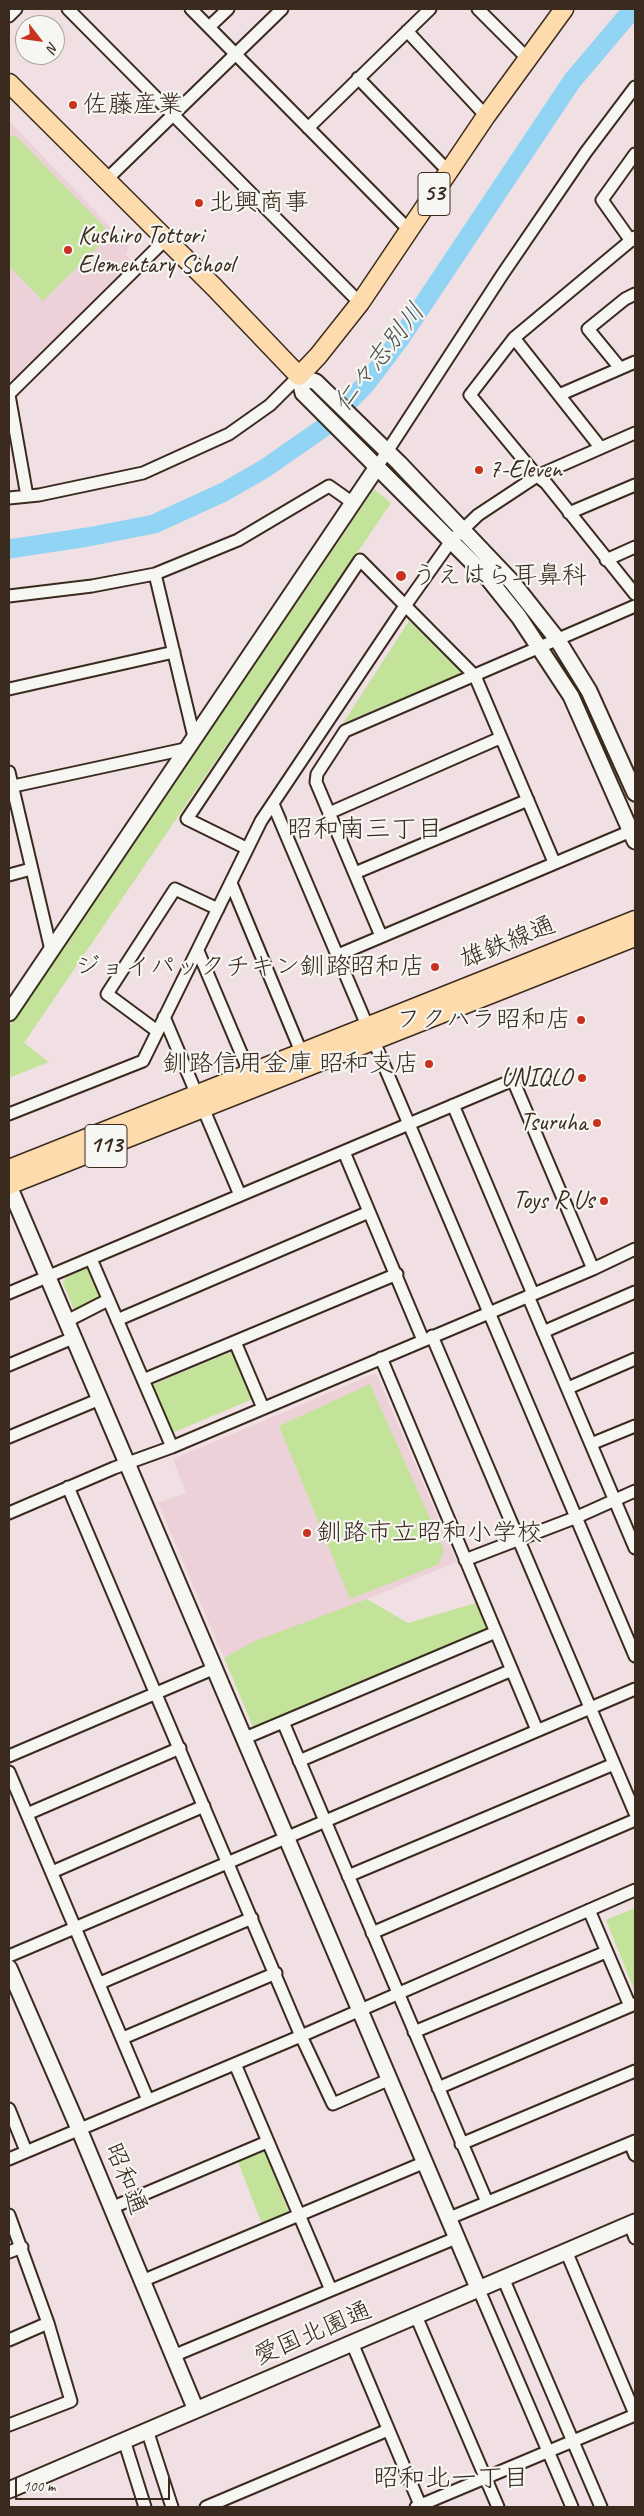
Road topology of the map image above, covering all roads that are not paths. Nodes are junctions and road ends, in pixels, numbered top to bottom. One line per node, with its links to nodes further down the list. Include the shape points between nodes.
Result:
1 (16, 9): 9 (street)
2 (68, 9): 17 (street)
3 (191, 9): 10 (street)
4 (228, 9): 10 (street)
5 (282, 9): 12 (street)
6 (430, 9): 11 (street)
7 (478, 9): 13 (street)
8 (564, 9): 13 (main road, 53)
9 (9, 16)
10 (209, 27): 12 (street)
11 (407, 32): 14 (street); 18 (street)
12 (235, 55): 17 (street); 19 (street)
13 (527, 58): 18 (main road, 53)
14 (358, 78): 19 (street); 21 (street)
15 (9, 83): 22 (main road)
16 (635, 87): 36 (street, via 502,275)
17 (174, 115): 22 (street); 27 (street)
18 (486, 116): 21 (main road, 53)
19 (308, 128): 23 (street)
20 (635, 154): 24 (street, via 602,200)
21 (449, 172): 23 (main road, 53)
22 (105, 181): 25 (main road)
23 (410, 231): 27 (main road, 53)
24 (633, 239): 28 (street)
25 (165, 240): 31 (main road); 32 (street)
26 (635, 294): 30 (street, via 588,329)
27 (360, 303): 31 (main road, 53)
28 (514, 338): 33 (street); 38 (street, via 470,395)
29 (635, 362): 30 (street)
30 (620, 368): 33 (street)
31 (298, 376): 36 (street, via 316,382); 37 (street, via 303,393); 40 (street, via 270,405 229,434 143,474)
32 (9, 395): 40 (street)
33 (560, 395): 35 (street)
34 (635, 433): 35 (street)
35 (600, 448): 38 (street)
36 (387, 452): 37 (street); 44 (street)
37 (377, 466): 42 (street); 45 (street)
38 (537, 476): 43 (street); 44 (street, via 478,515)
39 (635, 485): 43 (street)
40 (27, 496): 41 (street)
41 (9, 498)
42 (353, 502): 48 (street, via 329,486 238,540); 59 (street)
43 (569, 513): 47 (street)
44 (463, 529): 45 (street); 53 (street, via 512,582)
45 (450, 541): 51 (street); 54 (street, via 487,577)
46 (635, 547): 47 (street)
47 (606, 560): 49 (street)
48 (155, 574): 50 (street); 55 (street)
49 (635, 594)
50 (9, 596)
51 (405, 606): 56 (street); 64 (street); 67 (street, via 360,560 188,819)
52 (635, 606): 53 (street)
53 (557, 639): 54 (street); 62 (street, via 599,709)
54 (539, 646): 56 (street); 66 (street, via 578,709)
55 (174, 652): 57 (street); 59 (street)
56 (475, 676): 58 (street); 65 (street, via 346,731 317,774 316,782)
57 (9, 689)
58 (500, 738): 63 (street); 65 (street)
59 (189, 743): 61 (street); 77 (street)
60 (9, 772): 61 (street)
61 (10, 787): 69 (street)
62 (635, 793)
63 (528, 800): 68 (street); 70 (street)
64 (274, 804): 67 (street); 79 (street)
65 (329, 813): 70 (street)
66 (633, 836): 68 (street)
67 (246, 848): 72 (street)
68 (554, 862): 75 (street)
69 (31, 869): 71 (street); 77 (street)
70 (355, 873): 75 (street)
71 (9, 875)
72 (231, 883): 73 (street); 84 (street)
73 (218, 909): 78 (street); 82 (street, via 175,889 107,994)
74 (635, 920): 83 (main road, 雄鉄線通 / 113)
75 (381, 936): 79 (street)
76 (635, 937): 83 (main road, 雄鉄線通 / 113)
77 (51, 950): 80 (street)
78 (198, 951): 81 (street); 85 (street)
79 (338, 955): 83 (street)
80 (9, 1013)
81 (164, 1017): 82 (street); 86 (street)
82 (157, 1032): 88 (street, via 142,1060)
83 (370, 1033): 84 (main road, 雄鉄線通 / 113); 86 (main road, 雄鉄線通 / 113); 89 (street)
84 (302, 1054): 85 (main road, 雄鉄線通 / 113)
85 (250, 1074): 86 (main road, 雄鉄線通 / 113)
86 (200, 1101): 91 (main road, 雄鉄線通 / 113); 92 (main road, 113); 93 (street)
87 (453, 1105): 89 (street); 97 (street, via 513,1080); 102 (street)
88 (9, 1114)
89 (409, 1124): 90 (street); 104 (street)
90 (344, 1152): 93 (street); 94 (street)
91 (9, 1169)
92 (9, 1185): 99 (street)
93 (240, 1195): 96 (street)
94 (369, 1212): 98 (street); 105 (street)
95 (635, 1248): 97 (street)
96 (91, 1259): 99 (street); 103 (street)
97 (592, 1269): 102 (street)
98 (397, 1274): 109 (street); 110 (street)
99 (48, 1277): 101 (street); 106 (street)
100 (635, 1292): 107 (street)
101 (9, 1293)
102 (530, 1295): 104 (street); 107 (street)
103 (108, 1300): 105 (street); 106 (street)
104 (488, 1312): 109 (street); 127 (street)
105 (117, 1320): 114 (street)
106 (67, 1321): 108 (street)
107 (543, 1332): 115 (street)
108 (73, 1338): 113 (street); 116 (street)
109 (427, 1338): 111 (street); 128 (street)
110 (235, 1342): 114 (street); 117 (street)
111 (381, 1358): 117 (street); 130 (street)
112 (635, 1359): 115 (street)
113 (9, 1365)
114 (143, 1380): 121 (street)
115 (568, 1388): 120 (street)
116 (100, 1399): 119 (street); 122 (street)
117 (263, 1408): 121 (street)
118 (635, 1426): 120 (street)
119 (9, 1437)
120 (591, 1444): 125 (street)
121 (172, 1446): 122 (street)
122 (127, 1465): 123 (street); 133 (street)
123 (68, 1487): 126 (street); 136 (street)
124 (635, 1491): 125 (street)
125 (615, 1500): 127 (street); 129 (street)
126 (9, 1513)
127 (577, 1517): 128 (street); 132 (street)
128 (519, 1538): 130 (street); 137 (street)
129 (635, 1548)
130 (465, 1560): 131 (street)
131 (496, 1632): 134 (street); 138 (street)
132 (635, 1656)
133 (215, 1668): 136 (street); 140 (street)
134 (512, 1670): 139 (street); 143 (street)
135 (635, 1689): 137 (street)
136 (156, 1692): 141 (street); 142 (street)
137 (590, 1707): 139 (street); 144 (street)
138 (283, 1722): 140 (street); 143 (street)
139 (537, 1730): 149 (street)
140 (244, 1738): 151 (street)
141 (180, 1748): 146 (street); 147 (street)
142 (9, 1756)
143 (299, 1761): 149 (street)
144 (614, 1764): 148 (street); 154 (street)
145 (9, 1772): 147 (street)
146 (204, 1806): 152 (street); 153 (street)
147 (27, 1814): 153 (street)
148 (635, 1814)
149 (324, 1820): 151 (street); 154 (street)
150 (635, 1820): 159 (street)
151 (285, 1837): 152 (street); 167 (street)
152 (228, 1861): 157 (street); 158 (street)
153 (52, 1872): 158 (street)
154 (348, 1876): 159 (street)
155 (635, 1890): 156 (street)
156 (589, 1910): 160 (street); 165 (street)
157 (252, 1918): 163 (street); 164 (street)
158 (75, 1926): 161 (street); 164 (street)
159 (372, 1933): 165 (street)
160 (606, 1952): 166 (street); 168 (street)
161 (9, 1956)
162 (9, 1968): 177 (street, 昭和通)
163 (276, 1973): 169 (street); 170 (street)
164 (100, 1983): 170 (street)
165 (396, 1993): 167 (street); 168 (street)
166 (633, 2005): 174 (street)
167 (358, 2011): 169 (street); 173 (street)
168 (414, 2032): 174 (street)
169 (302, 2036): 171 (street); 173 (street, via 333,2104)
170 (123, 2038): 175 (street)
171 (235, 2064): 175 (street); 178 (street)
172 (635, 2071): 180 (street)
173 (388, 2080): 184 (street)
174 (438, 2088): 180 (street)
175 (148, 2100): 177 (street)
176 (9, 2111): 181 (street)
177 (79, 2129): 181 (street); 186 (street, 昭和通)
178 (267, 2142): 186 (street); 188 (street)
179 (633, 2142): 182 (street); 185 (street)
180 (461, 2144): 185 (street)
181 (26, 2151): 183 (street)
182 (635, 2155)
183 (9, 2159)
184 (423, 2163): 188 (street); 189 (street)
185 (487, 2202): 189 (street)
186 (112, 2208): 196 (street, 昭和通)
187 (9, 2215): 192 (street)
188 (298, 2216): 196 (street); 197 (street)
189 (447, 2219): 191 (street)
190 (633, 2228): 193 (street, 愛国北園通)
191 (456, 2238): 197 (street); 198 (street)
192 (22, 2247): 194 (street); 200 (street)
193 (566, 2251): 195 (street, 愛国北園通); 205 (street)
194 (9, 2252)
195 (503, 2278): 198 (street, 愛国北園通); 210 (street)
196 (142, 2282): 203 (street, 昭和通)
197 (331, 2290): 203 (street)
198 (478, 2290): 199 (street, 愛国北園通); 211 (street)
199 (416, 2316): 202 (street, 愛国北園通); 212 (street)
200 (48, 2323): 201 (street); 206 (street, via 71,2401)
201 (9, 2340)
202 (352, 2344): 204 (street, 愛国北園通); 208 (street)
203 (173, 2356): 204 (street, 昭和通)
204 (196, 2410): 207 (street, 愛国北園通)
205 (635, 2415): 210 (street)
206 (9, 2425)
207 (147, 2430): 209 (street, 愛国北園通); 215 (street)
208 (388, 2430): 216 (street); 217 (street)
209 (124, 2440): 213 (street, 愛国北園通); 214 (street)
210 (573, 2442): 211 (street); 220 (street)
211 (548, 2452): 212 (street); 219 (street)
212 (486, 2480): 217 (street); 218 (street)
213 (9, 2490)
214 (146, 2507)
215 (172, 2507)
216 (206, 2507)
217 (419, 2507)
218 (498, 2507)
219 (572, 2507)
220 (601, 2507)

